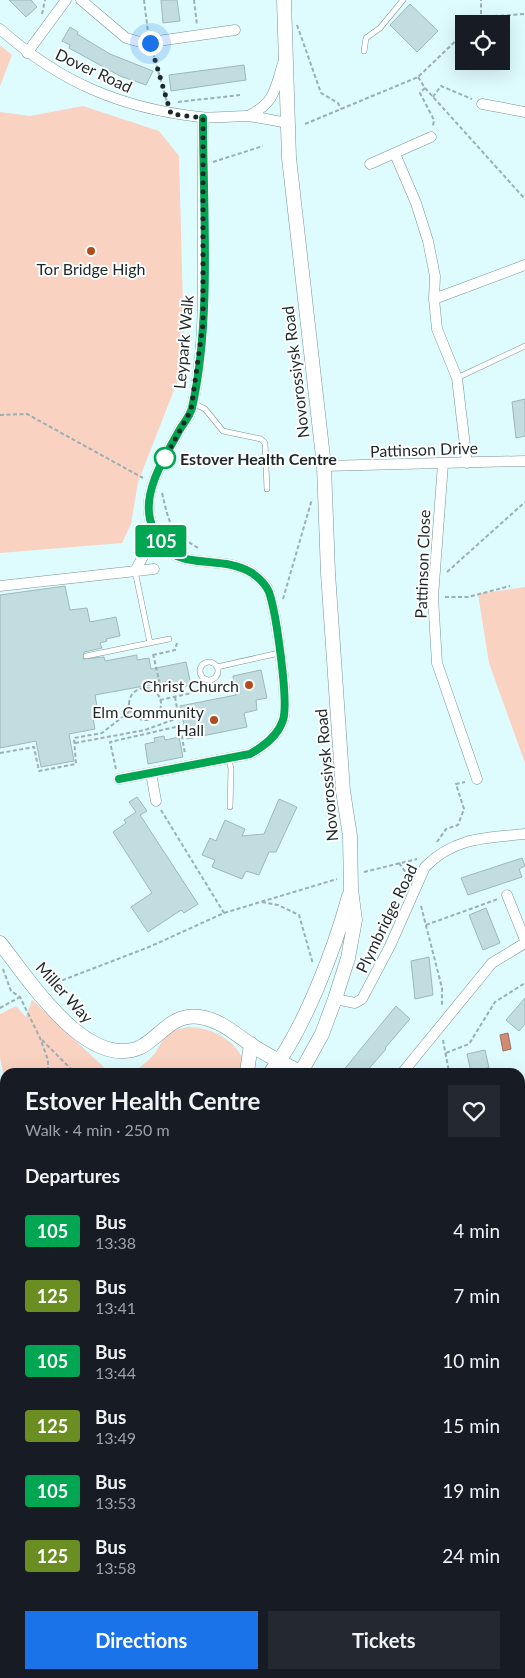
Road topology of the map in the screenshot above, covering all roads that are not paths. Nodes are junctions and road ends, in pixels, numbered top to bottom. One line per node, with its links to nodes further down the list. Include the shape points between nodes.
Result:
1 (66, 0): 9 (street)
2 (81, 0): 6 (street, via 126,38 150,43)
3 (403, 0): 7 (lane, via 380,28 366,38)
4 (284, 5): 8 (main road, Novorossiysk Road)
5 (0, 29): 9 (street, Dover Road)
6 (235, 30)
7 (364, 51)
8 (286, 52): 12 (street, Dover Road, via 269,103); 14 (main road, Novorossiysk Road)
9 (27, 53): 13 (street, Dover Road, via 65,77 116,100 171,114)
10 (482, 104): 11 (street)
11 (525, 112)
12 (247, 116): 13 (street, Dover Road); 14 (street, Dover Road)
13 (203, 118): 22 (street, Leypark Walk, via 203,324)
14 (288, 123): 26 (main road, Novorossiysk Road, via 298,248)
15 (431, 137): 16 (street)
16 (395, 154): 17 (street); 19 (street, via 428,241 435,276)
17 (370, 164)
18 (525, 265): 19 (street)
19 (434, 299): 21 (street, via 437,329)
20 (525, 346): 21 (lane)
21 (457, 378): 24 (street)
22 (192, 403): 27 (lane, via 203,408 223,431 261,439 265,443); 28 (street, Leypark Walk, via 154,484 149,505)
23 (525, 461): 24 (street, Pattinson Drive)
24 (467, 463): 25 (street, Pattinson Drive)
25 (443, 464): 26 (street, Pattinson Drive); 40 (street, Pattinson Close, via 433,597 437,663)
26 (324, 466): 44 (main road, Novorossiysk Road, via 328,573 342,791 350,836)
27 (267, 490)
28 (156, 533): 30 (street); 34 (street, Leypark Walk, via 165,548 184,559 240,567 266,586 272,603)
29 (154, 569): 30 (street)
30 (135, 572): 31 (street); 33 (lane)
31 (0, 586)
32 (168, 639): 33 (lane)
33 (150, 643): 35 (lane)
34 (279, 653): 36 (lane); 37 (street, Leypark Walk, via 286,706 278,731 250,754)
35 (86, 656)
36 (217, 667): 36 (lane, via 218,675 212,680 203,678 200,673 201,668 210,662)
37 (229, 759): 38 (street, Leypark Walk); 42 (lane)
38 (151, 773): 39 (street, Leypark Walk); 41 (street)
39 (119, 779)
40 (478, 779)
41 (156, 801)
42 (230, 807)
43 (525, 834): 48 (street, Plymbridge Road, via 462,842 442,851 425,867 362,999 355,1003)
44 (351, 890): 48 (main road, Novorossiysk Road, via 355,920 348,958); 50 (main road, Novorossiysk Road, via 334,946)
45 (507, 895): 46 (street)
46 (525, 941): 55 (street, via 492,963)
47 (0, 943): 49 (main road, Miller Way, via 52,1007 79,1034 97,1046 126,1051 141,1046 172,1023 198,1016 233,1031)
48 (335, 999): 54 (main road, Novorossiysk Road, via 322,1034)
49 (250, 1044): 50 (main road, Miller Way); 51 (main road)
50 (280, 1061): 52 (main road, Novorossiysk Road); 53 (main road, Miller Way)
51 (247, 1068)
52 (274, 1068)
53 (293, 1068)
54 (303, 1068)
55 (406, 1068)

